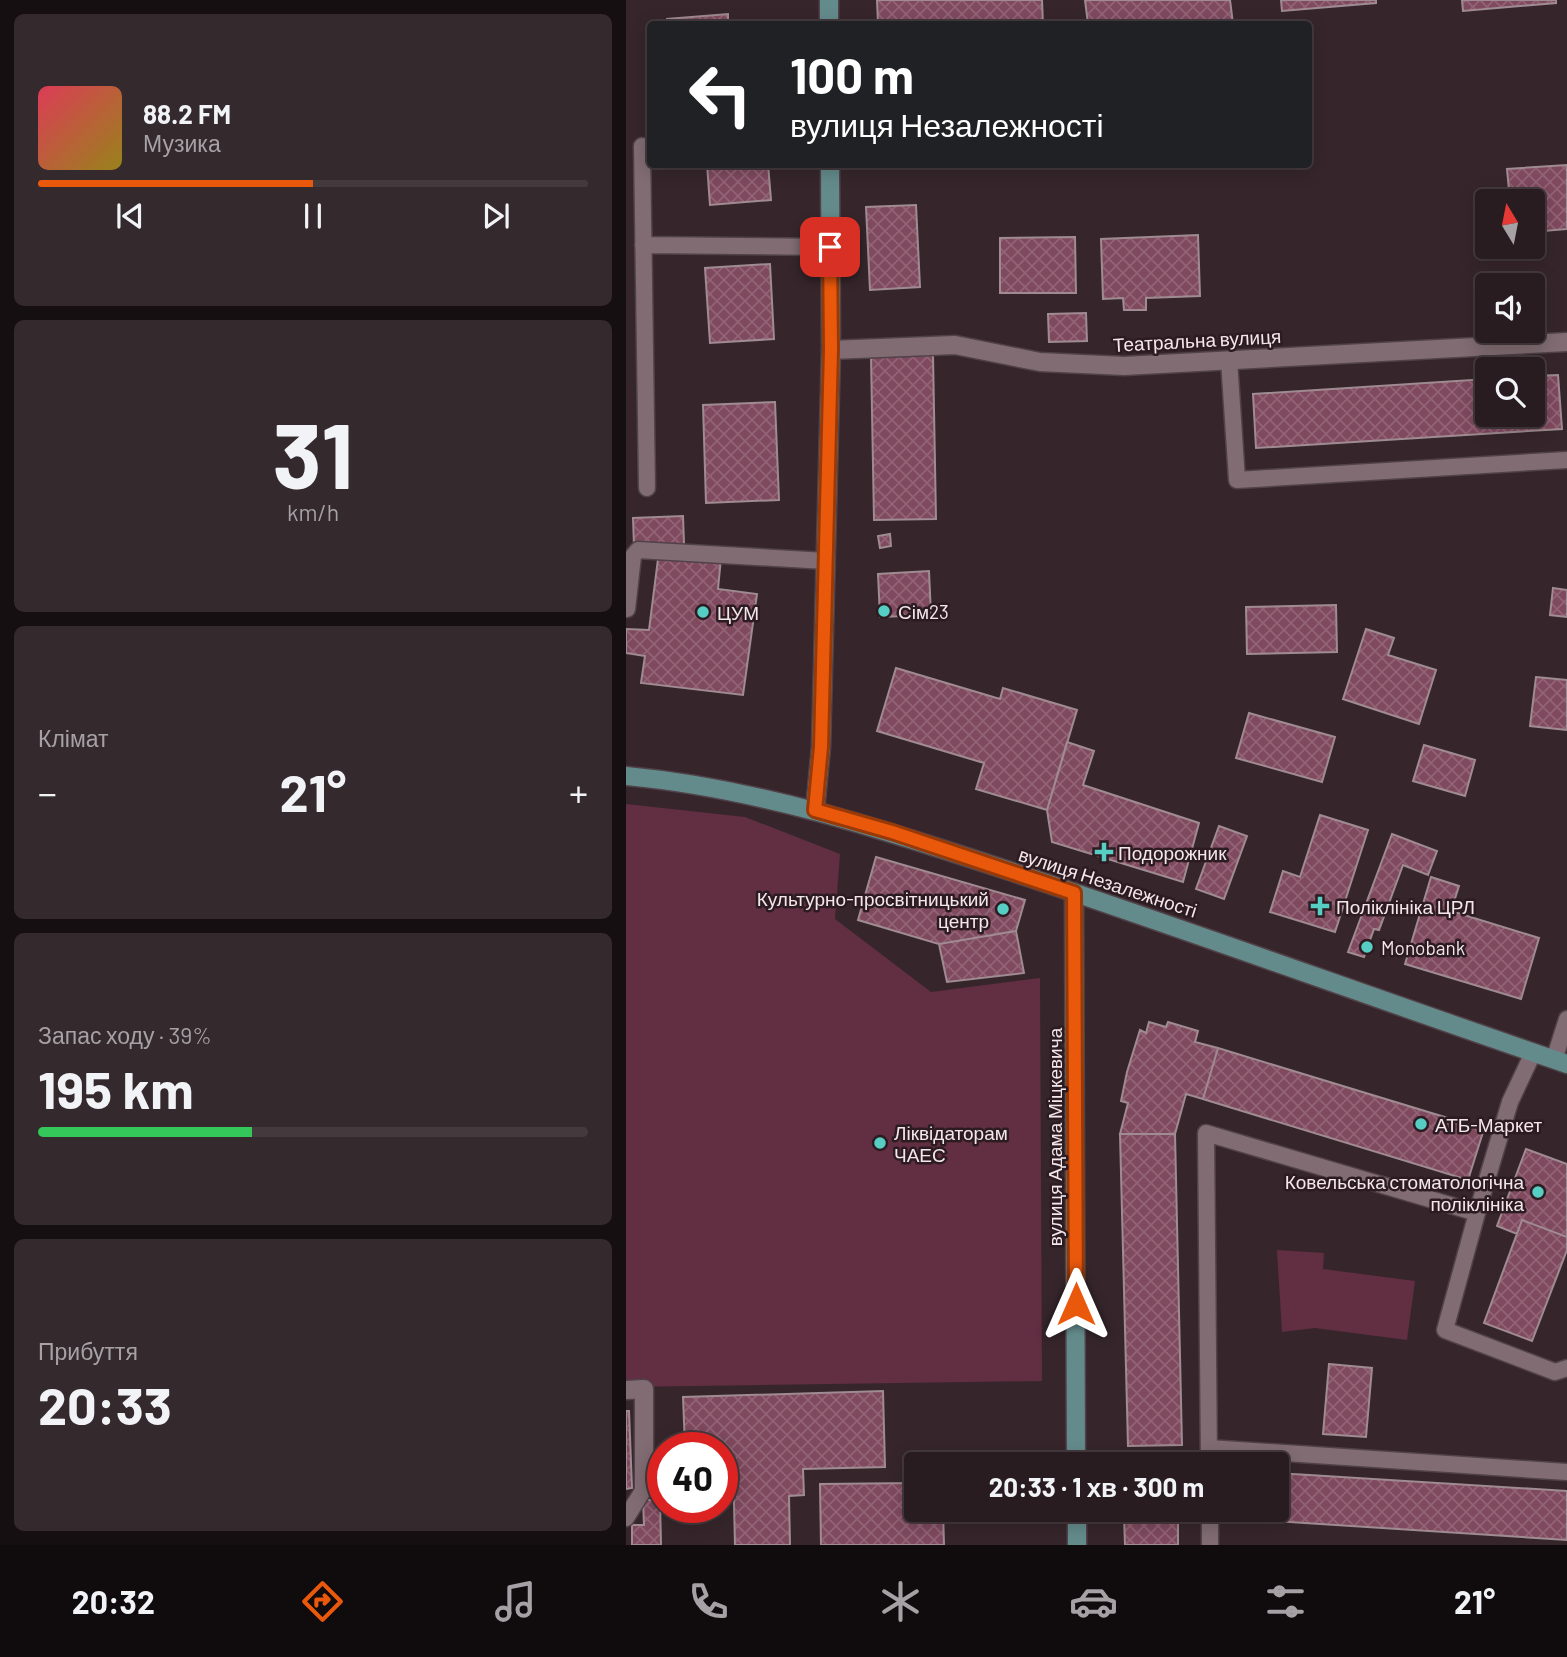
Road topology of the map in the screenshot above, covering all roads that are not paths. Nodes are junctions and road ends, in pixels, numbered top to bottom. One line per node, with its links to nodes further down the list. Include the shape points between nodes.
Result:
1 (828, 0): 2 (street)
2 (829, 21)
3 (642, 146): 5 (lane)
4 (830, 168): 6 (street)
5 (643, 245): 6 (lane); 11 (lane)
6 (830, 247): 8 (street)
7 (1566, 342): 9 (street, Театральна вулиця)
8 (831, 349): 9 (street, Театральна вулиця, via 955,345 1040,362 1124,366); 12 (street)
9 (1229, 360): 10 (lane, via 1237,480)
10 (1566, 460)
11 (647, 488)
12 (826, 561): 13 (lane, via 638,550 633,556); 15 (street)
13 (627, 609)
14 (626, 776): 15 (street, вулиця Незалежності)
15 (815, 810): 16 (street, вулиця Незалежності)
16 (1074, 893): 18 (street, вулиця Незалежності); 24 (street, вулиця Адама Міцкевича)
17 (1566, 1019): 19 (lane)
18 (1533, 1053): 19 (street, вулиця Незалежності); 20 (lane, via 1510,1102)
19 (1560, 1062)
20 (1477, 1213): 21 (lane, via 1445,1330 1555,1372); 23 (lane, via 1206,1133)
21 (1566, 1367)
22 (626, 1390): 27 (street, via 644,1389)
23 (1209, 1448): 25 (lane); 26 (lane)
24 (1076, 1452)
25 (1209, 1452)
26 (1566, 1472)
27 (644, 1489): 28 (lane)
28 (626, 1518)
29 (1077, 1522): 31 (street)
30 (1210, 1522): 32 (lane)
31 (1077, 1545)
32 (1210, 1545)

